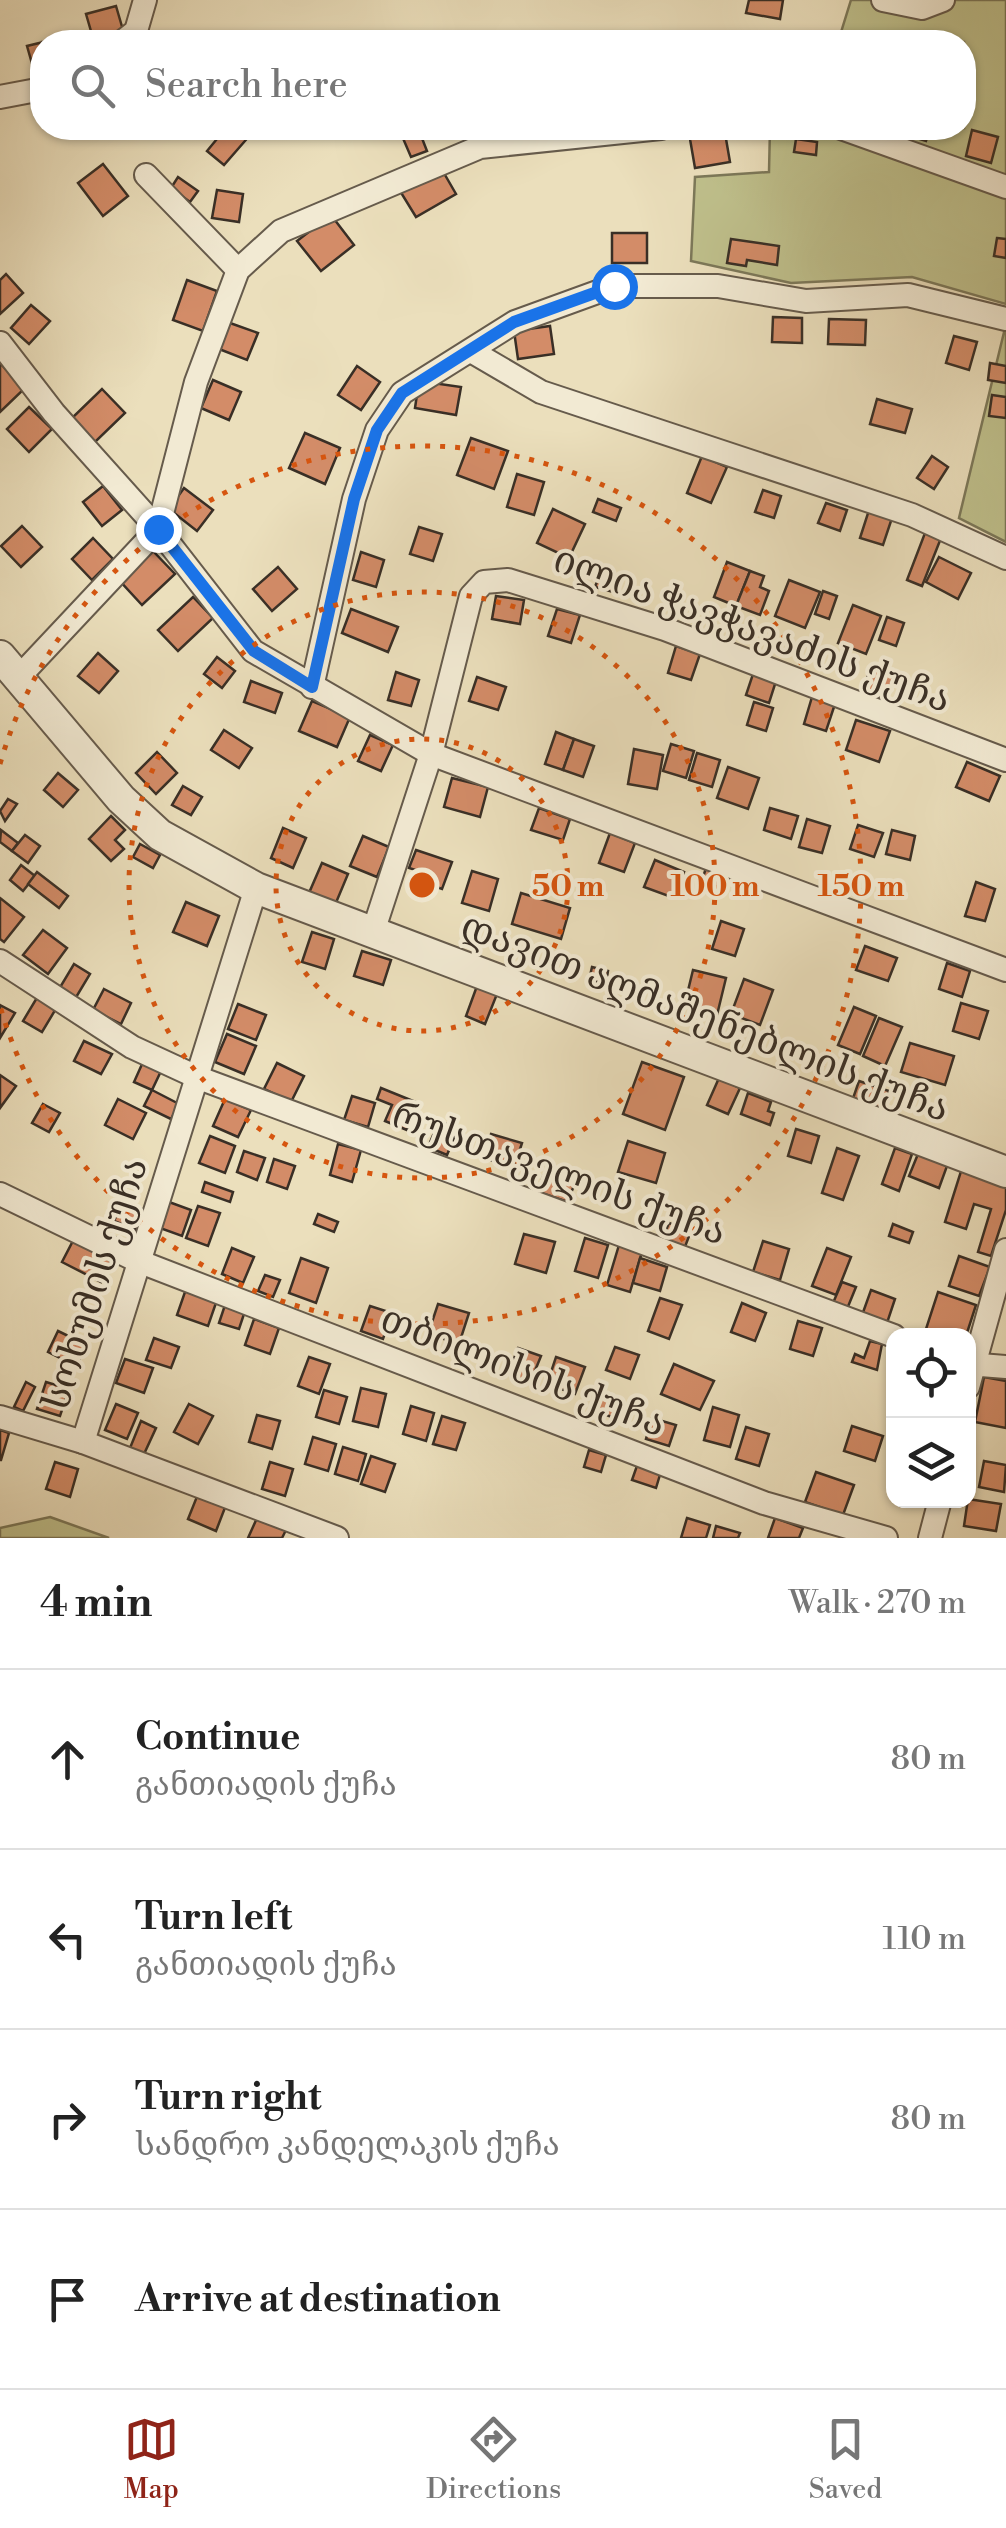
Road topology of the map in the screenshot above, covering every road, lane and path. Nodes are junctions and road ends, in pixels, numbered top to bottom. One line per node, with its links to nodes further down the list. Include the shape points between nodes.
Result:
1 (145, 0): 4 (street)
2 (883, 0): 3 (street, via 922,8)
3 (942, 0)
4 (136, 30)
5 (30, 91): 6 (street)
6 (0, 97)
7 (547, 140): 11 (street, via 480,147 281,231)
8 (875, 140): 10 (street)
9 (146, 175): 11 (street)
10 (1006, 187)
11 (238, 270): 15 (street, via 196,382)
12 (1006, 319): 14 (street, via 908,295 806,301 718,286 614,286 514,322)
13 (0, 343): 15 (street)
14 (471, 352): 16 (street, via 541,392 912,515); 18 (street, via 402,393 377,430 354,499)
15 (158, 529): 17 (street); 18 (street, via 254,651)
16 (1006, 558)
17 (9, 667): 21 (street, დავით აღმაშენებლის ქუჩა, via 121,800 160,834)
18 (312, 687): 19 (street)
19 (431, 754): 20 (street, ილია ჭავჭავაძის ქუჩა, via 471,596 484,582 508,580 665,630); 22 (street, ილია ჭავჭავაძის ქუჩა); 24 (street)
20 (1006, 760)
21 (256, 888): 22 (street, დავით აღმაშენებლის ქუჩა); 25 (street, სოხუმის ქუჩა)
22 (372, 935): 26 (street, დავით აღმაშენებლის ქუჩა)
23 (0, 961): 25 (street, რუსთაველის ქუჩა, via 132,1047)
24 (1006, 970)
25 (200, 1078): 29 (street, სოხუმის ქუჩა); 30 (street, რუსთაველის ქუჩა)
26 (1004, 1163)
27 (0, 1194): 29 (street, თბილისის ქუჩა)
28 (1006, 1250): 31 (street)
29 (138, 1261): 35 (street, სოხუმის ქუჩა); 38 (street, თბილისის ქუჩა, via 764,1504)
30 (886, 1333)
31 (976, 1352)
32 (1006, 1367): 33 (street)
33 (976, 1371)
34 (0, 1416): 35 (street)
35 (83, 1442): 37 (street, სოხუმის ქუჩა)
36 (938, 1508): 39 (street)
37 (338, 1538)
38 (886, 1538)
39 (930, 1538)

